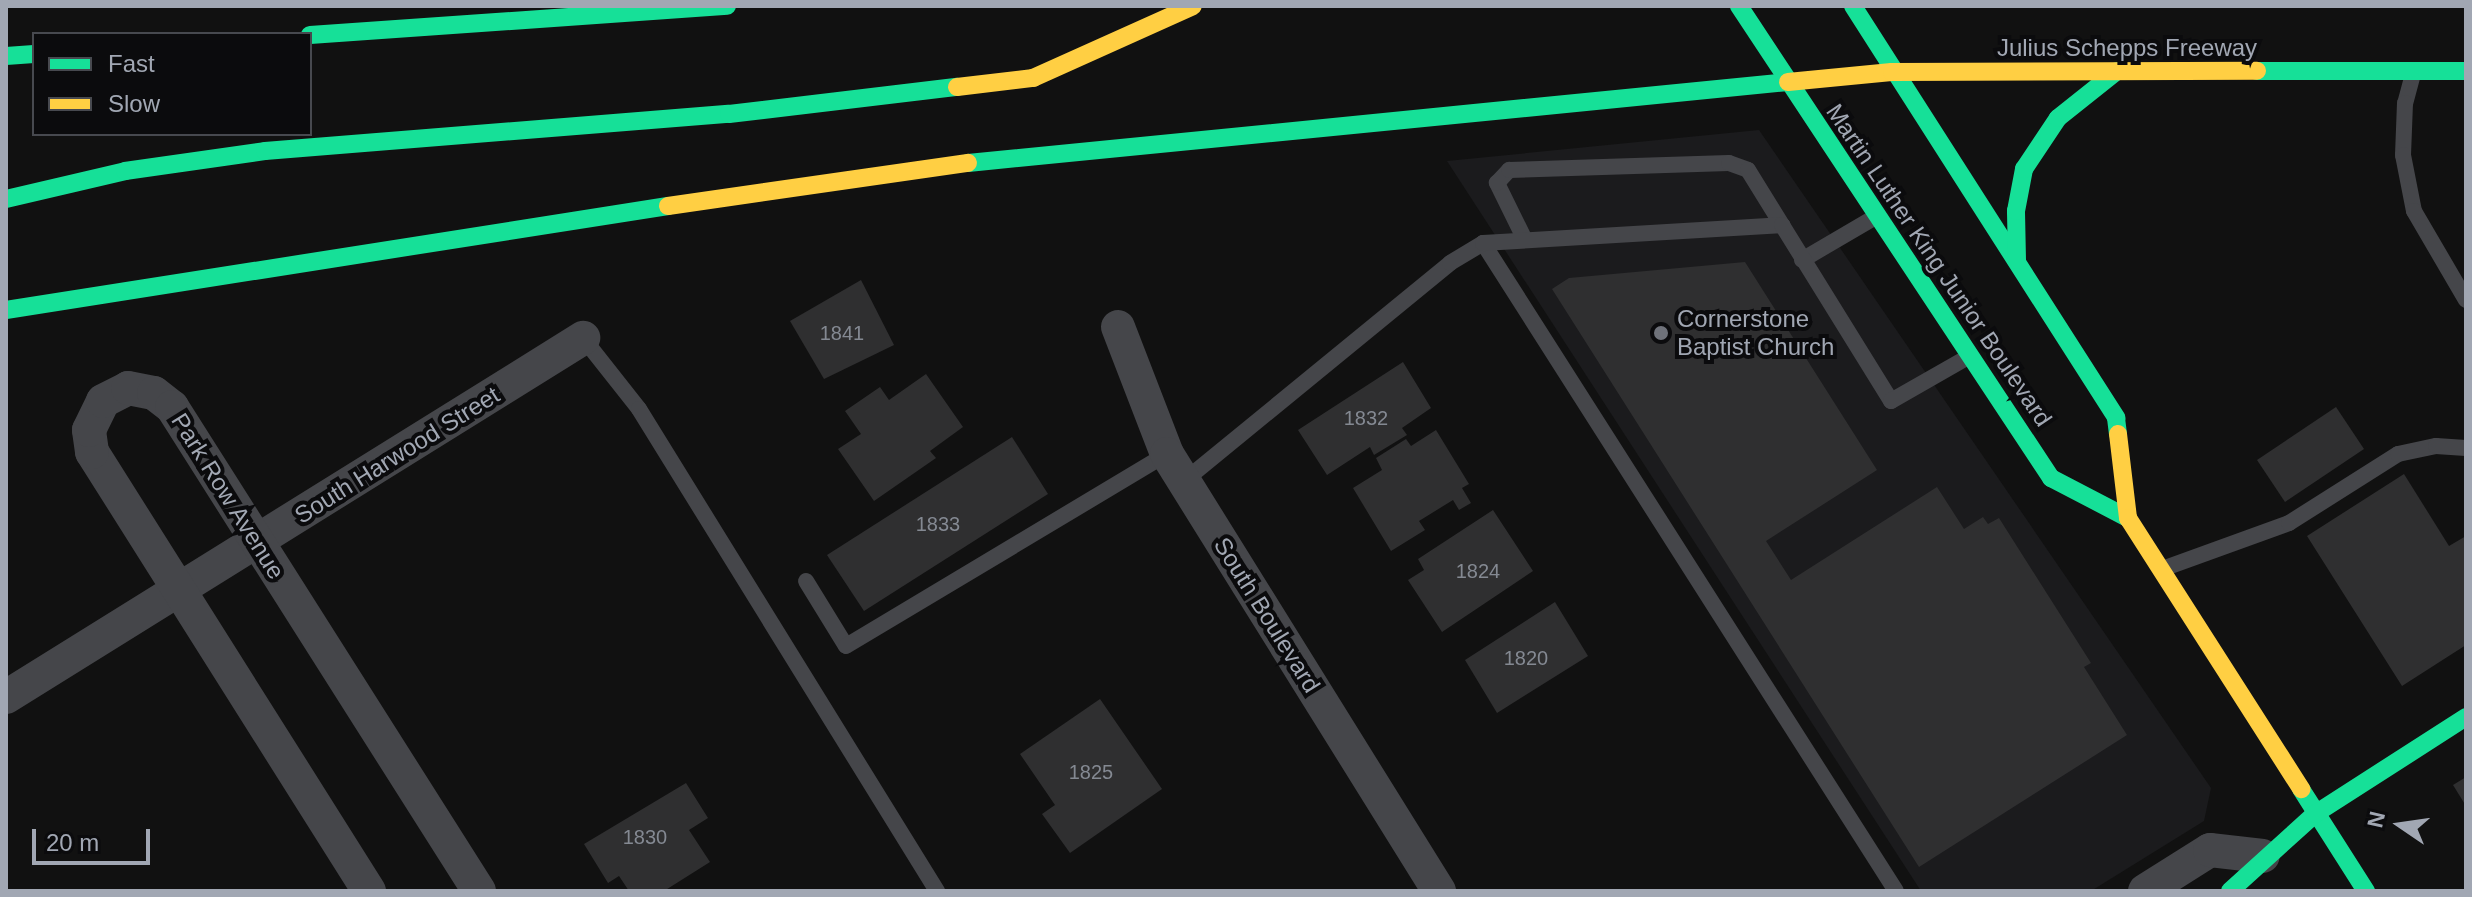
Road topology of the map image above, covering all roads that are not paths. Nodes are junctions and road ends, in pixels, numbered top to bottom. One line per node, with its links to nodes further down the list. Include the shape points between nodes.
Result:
1 (727, 6): 5 (main road)
2 (1193, 6): 13 (main road, via 1033,78 729,114 224,155)
3 (1739, 6): 12 (main road, Martin Luther King Junior Boulevard)
4 (1853, 6): 11 (main road)
5 (312, 35)
6 (32, 54): 7 (main road)
7 (6, 56)
8 (2117, 71): 9 (main road, Julius Schepps Freeway); 11 (main road, Julius Schepps Freeway); 19 (main road, via 2058,118 2024,169 2016,211)
9 (2413, 71): 10 (main road, Julius Schepps Freeway); 20 (lane, via 2405,103 2403,155 2414,211)
10 (2466, 71)
11 (1892, 72): 12 (main road, Julius Schepps Freeway); 19 (main road)
12 (1788, 82): 14 (main road, Martin Luther King Junior Boulevard); 21 (main road, Julius Schepps Freeway, via 960,164 411,243)
13 (6, 199)
14 (1879, 215): 18 (lane); 24 (main road, Martin Luther King Junior Boulevard)
15 (1782, 225): 16 (lane); 16 (lane, via 1748,170 1729,163 1509,170 1497,183); 18 (lane)
16 (1525, 240): 17 (lane)
17 (1483, 243): 26 (lane); 40 (lane)
18 (1802, 260): 24 (lane, via 1891,401)
19 (2017, 260): 27 (main road, via 2116,418)
20 (2466, 300)
21 (6, 310)
22 (1118, 327): 26 (street, South Boulevard)
23 (583, 338): 28 (street, South Harwood Street); 38 (lane, via 639,409)
24 (1971, 355): 27 (main road, Martin Luther King Junior Boulevard, via 2051,478)
25 (2466, 448): 29 (lane, via 2436,446 2398,454 2289,523)
26 (1176, 468): 30 (lane, via 846,646); 39 (street, South Boulevard)
27 (2128, 518): 29 (main road)
28 (257, 543): 31 (street, South Harwood Street); 31 (street, Park Row Avenue, via 172,407 154,393 128,388 103,401 89,430 92,452); 37 (street, Park Row Avenue)
29 (2161, 570): 34 (main road)
30 (806, 581)
31 (178, 589): 32 (street, South Harwood Street); 36 (street, Park Row Avenue)
32 (6, 697)
33 (2466, 717): 34 (main road)
34 (2315, 814): 35 (main road); 43 (main road)
35 (2263, 856): 41 (street, via 2210,850); 42 (main road)
36 (369, 891)
37 (479, 891)
38 (937, 891)
39 (1439, 891)
40 (1896, 891)
41 (2145, 891)
42 (2230, 891)
43 (2366, 891)

